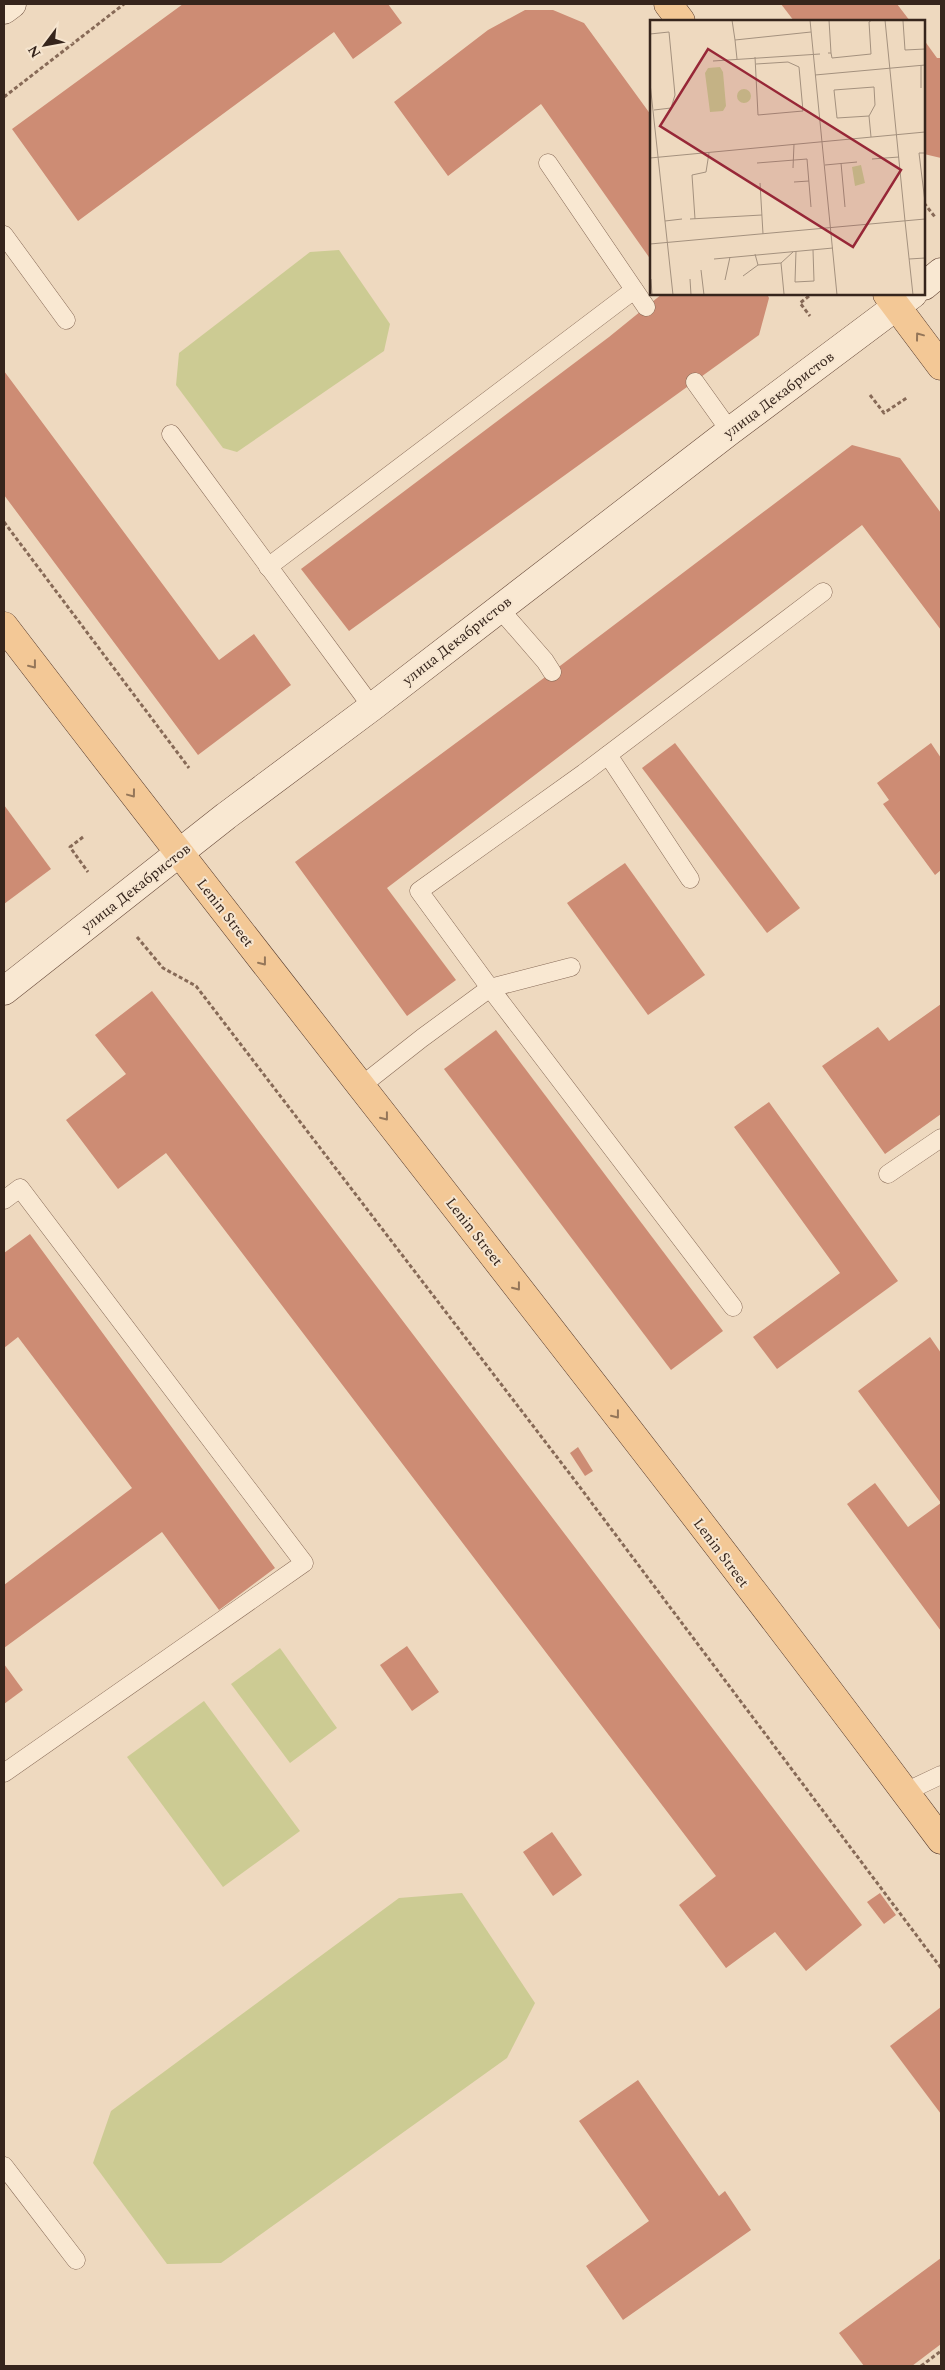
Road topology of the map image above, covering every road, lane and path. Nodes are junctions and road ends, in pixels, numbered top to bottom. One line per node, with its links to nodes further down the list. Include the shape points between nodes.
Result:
1 (12, 4): 4 (street)
2 (124, 4): 6 (path)
3 (668, 4): 5 (main road)
4 (4, 10)
5 (680, 20)
6 (4, 97)
7 (548, 163): 13 (lane)
8 (925, 204): 9 (path)
9 (935, 217)
10 (4, 235): 18 (lane)
11 (941, 272): 12 (street)
12 (925, 285)
13 (634, 290): 16 (lane); 26 (lane)
14 (809, 296): 17 (path, via 800,302)
15 (899, 298): 19 (main road, one-way to 15); 23 (street, улица Декабристов)
16 (646, 307)
17 (810, 316)
18 (66, 320)
19 (941, 366)
20 (695, 382): 23 (lane)
21 (870, 395): 22 (path, via 884,413)
22 (908, 397)
23 (730, 431): 28 (street, улица Декабристов)
24 (171, 434): 26 (lane)
25 (4, 522): 33 (path)
26 (268, 567): 31 (lane)
27 (823, 592): 32 (lane)
28 (499, 608): 30 (lane); 31 (street, улица Декабристов)
29 (4, 626): 35 (main road, Lenin Street, one-way to 35)
30 (552, 672)
31 (372, 707): 35 (street, улица Декабристов)
32 (608, 755): 37 (lane); 40 (lane, via 419,891)
33 (189, 768)
34 (83, 837): 36 (path, via 70,847)
35 (178, 855): 41 (street, улица Декабристов); 42 (main road, Lenin Street, one-way to 42)
36 (88, 872)
37 (690, 879)
38 (137, 937): 51 (path, via 163,968 196,986 579,1486)
39 (571, 967): 40 (lane)
40 (490, 988): 42 (lane); 46 (lane)
41 (4, 992)
42 (361, 1086): 49 (main road, Lenin Street, one-way to 49)
43 (941, 1138): 44 (lane)
44 (888, 1174)
45 (4, 1200): 47 (lane, via 20,1188 304,1563)
46 (733, 1307)
47 (4, 1773)
48 (941, 1775): 49 (lane)
49 (905, 1792): 50 (main road, Lenin Street)
50 (941, 1840)
51 (941, 1968)
52 (4, 2166): 53 (lane)
53 (76, 2260)
54 (941, 2351): 55 (path)
55 (921, 2366)

